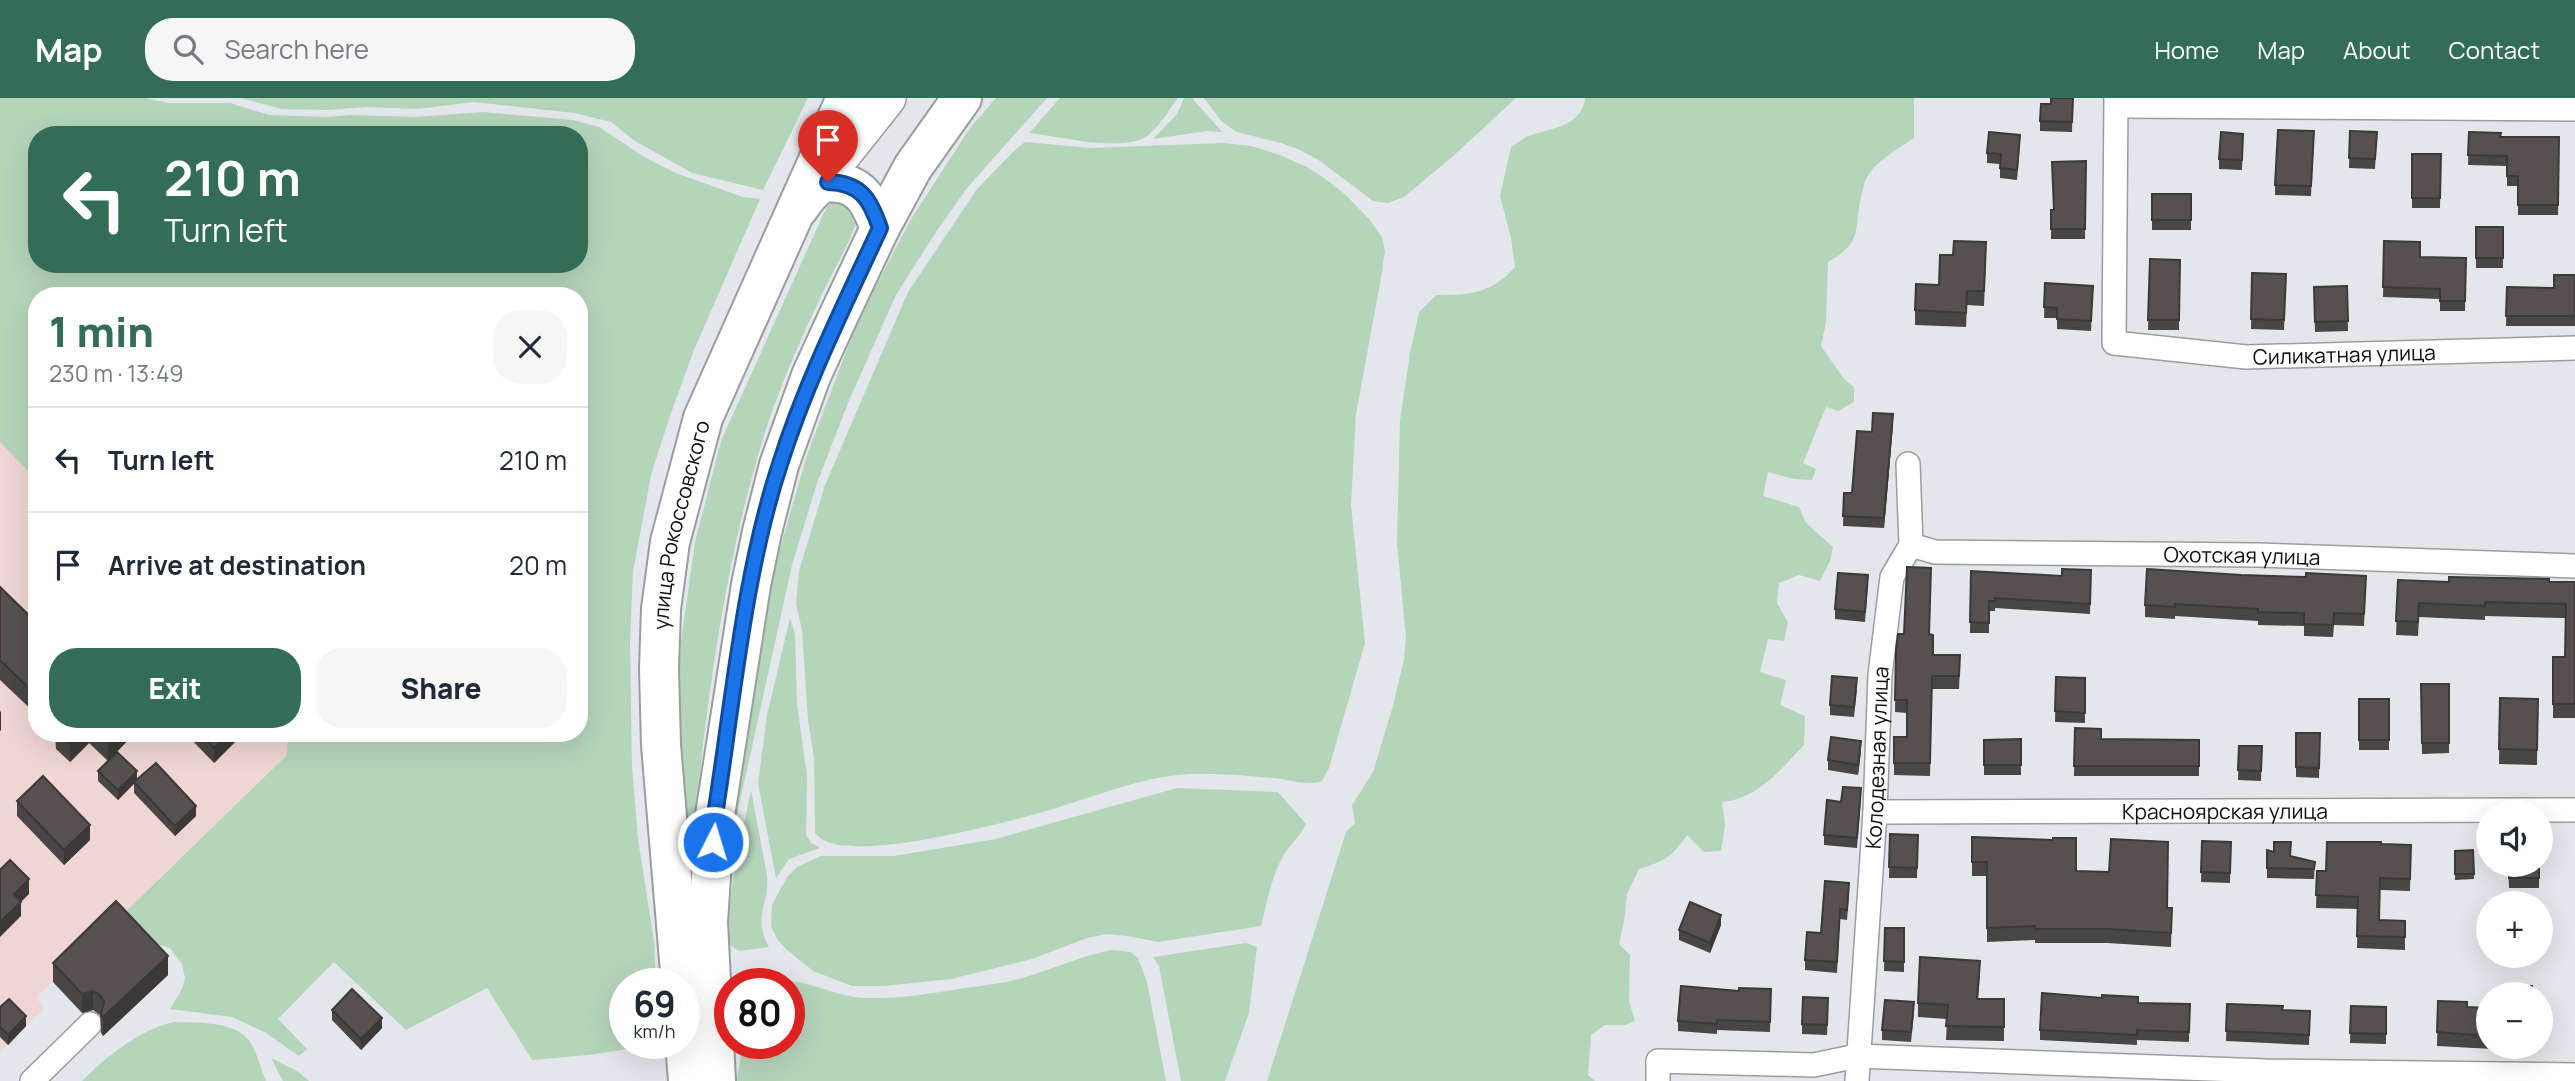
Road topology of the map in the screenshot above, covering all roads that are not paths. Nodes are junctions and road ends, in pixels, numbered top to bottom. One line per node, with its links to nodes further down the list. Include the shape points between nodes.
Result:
1 (846, 98): 6 (highway, улица Рокоссовского)
2 (887, 98): 6 (main road)
3 (962, 98): 7 (highway, via 914,167)
4 (2116, 102): 5 (street); 8 (street, Силикатная улица, via 2115,343 2246,357)
5 (2575, 109)
6 (808, 197): 7 (highway, via 828,182 852,186 873,207); 14 (highway, улица Рокоссовского, via 739,334 703,418 670,542 659,669)
7 (880, 228): 22 (highway, via 811,376 779,465 751,585 715,815 708,922)
8 (2575, 348)
9 (1908, 464): 10 (street)
10 (1911, 545): 11 (street, Охотская улица, via 1936,552 2258,555); 13 (street, Колодезная улица, via 1892,577 1880,675)
11 (2575, 566)
12 (2575, 810): 13 (street, Красноярская улица)
13 (1875, 812): 16 (street, Колодезная улица)
14 (680, 968)
15 (90, 1024): 20 (street)
16 (1857, 1056): 18 (street, via 1814,1065); 19 (street, via 2253,1071); 23 (street, Колодезная улица)
17 (686, 1059): 21 (highway)
18 (1658, 1071)
19 (2575, 1075)
20 (32, 1081)
21 (688, 1081)
22 (716, 1081)
23 (1857, 1081)

